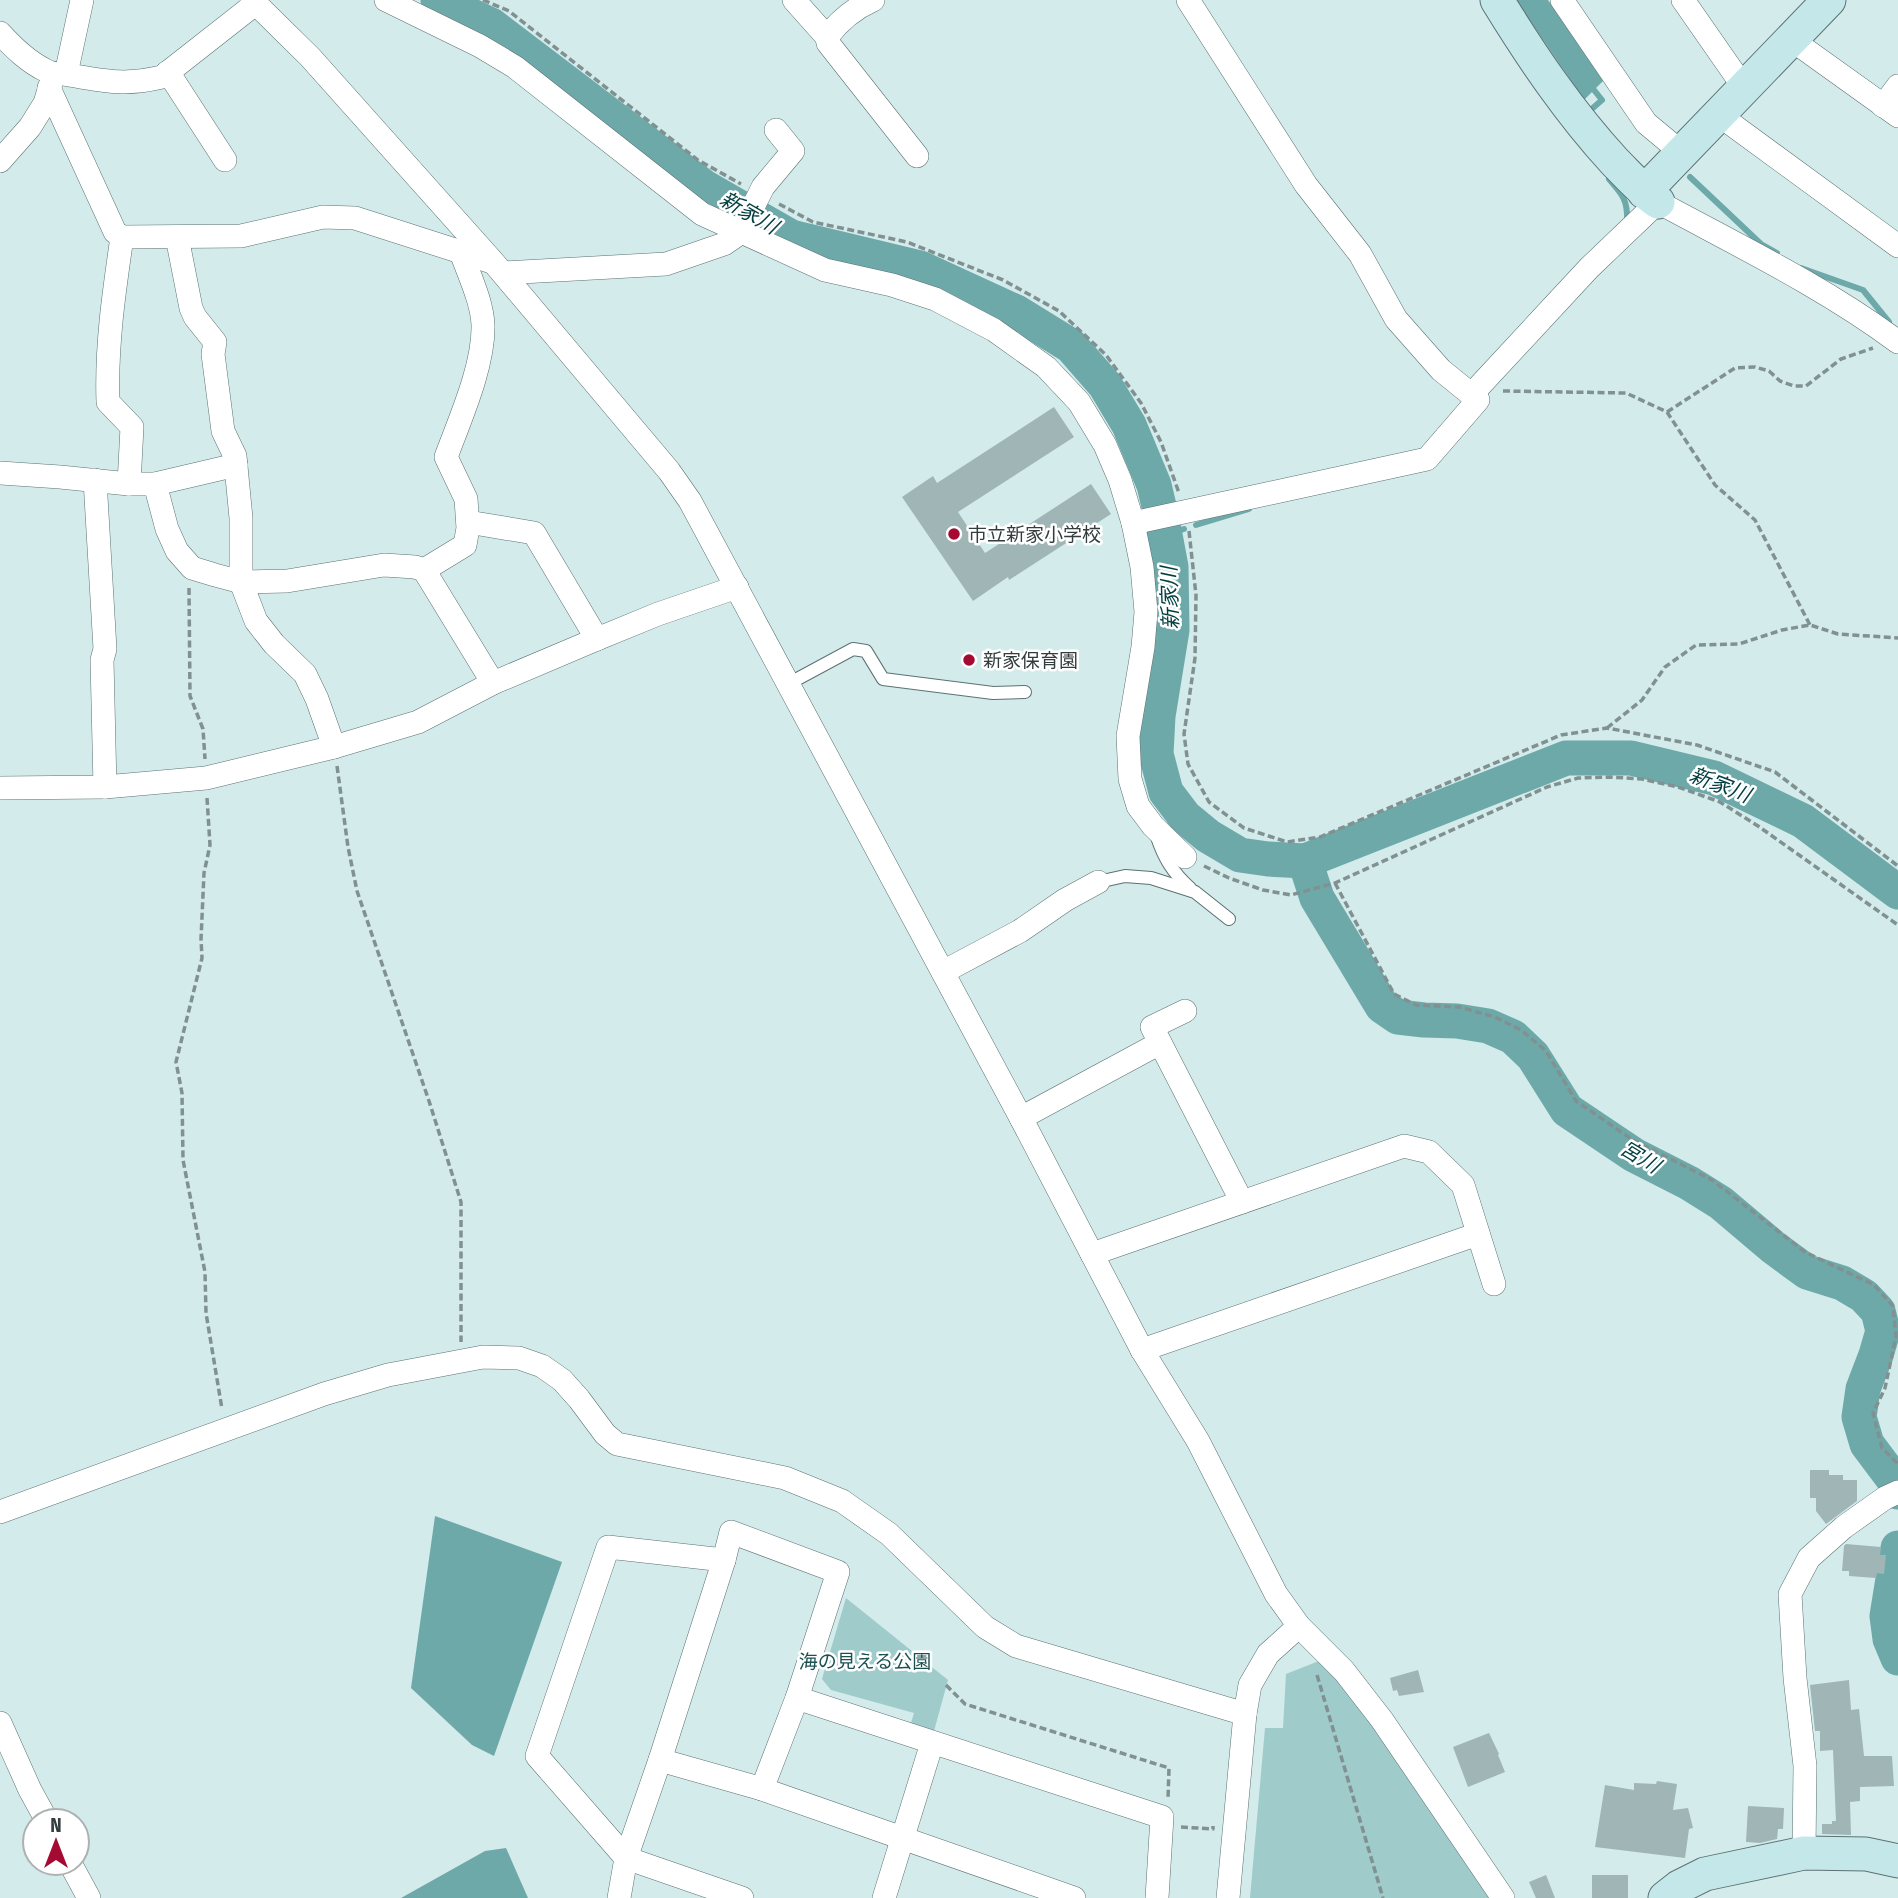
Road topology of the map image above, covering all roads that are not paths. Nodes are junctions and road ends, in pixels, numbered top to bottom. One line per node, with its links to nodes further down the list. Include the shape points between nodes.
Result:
1 (82, 0): 15 (street)
2 (386, 0): 26 (street, via 515,66 702,214)
3 (794, 0): 12 (street)
4 (873, 0): 12 (street, via 858,7)
5 (1188, 0): 33 (street, via 1306,185 1360,254 1396,319 1441,370)
6 (1497, 0): 25 (street, via 1578,119)
7 (1562, 0): 21 (street, via 1646,122)
8 (1683, 0): 17 (street)
9 (1829, 0): 13 (street)
10 (254, 2): 14 (street); 31 (street, via 310,57)
11 (0, 33): 15 (street)
12 (827, 37): 22 (street)
13 (1792, 40): 17 (street); 18 (street)
14 (168, 72): 15 (street, via 162,77 120,83); 23 (street)
15 (57, 79): 24 (street, via 30,127); 27 (street, via 115,232)
16 (1898, 86): 18 (street)
17 (1745, 89): 19 (street)
18 (1891, 111)
19 (1719, 115): 21 (street); 29 (street)
20 (776, 130): 26 (street, via 793,151 761,190)
21 (1682, 153): 25 (street)
22 (917, 156)
23 (225, 160)
24 (0, 161)
25 (1651, 197): 32 (street, via 1799,278); 33 (street)
26 (740, 233): 31 (street, via 724,244 666,264); 40 (street, via 825,270 935,299 994,330 1046,367 1079,402 1105,445)
27 (122, 237): 28 (street); 37 (street, via 111,311 108,402 132,427)
28 (177, 237): 30 (street, via 241,236 323,217 355,218); 34 (street, via 191,308 215,342 223,431)
29 (1898, 246)
30 (461, 252): 31 (street); 39 (street, via 483,325 480,355 446,457 467,499)
31 (498, 268): 43 (street, via 669,471)
32 (1897, 341)
33 (1475, 397): 40 (street, via 1427,459)
34 (236, 465): 38 (street); 42 (street)
35 (0, 473): 36 (street)
36 (95, 480): 37 (street); 49 (street, via 105,649)
37 (129, 484): 38 (street)
38 (155, 484): 42 (street, via 167,529 189,565)
39 (468, 522): 41 (street, via 465,545); 44 (street, via 534,533)
40 (1133, 523): 51 (street, via 1146,612 1128,736 1130,779 1138,806)
41 (424, 570): 42 (street, via 384,565 287,581); 45 (street)
42 (241, 582): 48 (street, via 256,621 305,674)
43 (737, 587): 44 (street); 46 (street)
44 (597, 639): 45 (street)
45 (493, 683): 48 (street, via 418,722)
46 (788, 684): 47 (lane, via 853,649 866,651 883,678 993,693); 56 (street)
47 (1025, 692)
48 (334, 747): 49 (street, via 206,778)
49 (105, 787): 50 (street)
50 (0, 788)
51 (1153, 826): 52 (street); 54 (lane, via 1164,858)
52 (1185, 857)
53 (1098, 882): 54 (lane, via 1125,876 1151,878); 56 (street)
54 (1195, 892): 55 (lane)
55 (1229, 919)
56 (943, 972): 59 (street)
57 (1185, 1011): 58 (street, via 1152,1027)
58 (1160, 1043): 59 (street); 60 (street)
59 (1021, 1118): 62 (street)
60 (1242, 1202): 61 (street, via 1404,1146 1429,1152 1463,1185); 62 (street)
61 (1478, 1234): 63 (street); 64 (street)
62 (1091, 1254): 64 (street)
63 (1494, 1284)
64 (1142, 1350): 68 (street, via 1198,1441 1276,1594)
65 (1892, 1495): 77 (street, via 1844,1527 1809,1558 1790,1594 1805,1766)
66 (0, 1511): 70 (street, via 388,1375 483,1357 519,1358 562,1380 617,1444 785,1478 842,1501 889,1534 985,1627 1016,1646)
67 (724, 1560): 69 (street, via 731,1532 838,1572); 73 (street); 78 (street, via 608,1547 537,1756)
68 (1299, 1626): 70 (street, via 1268,1654 1250,1685); 88 (street, via 1344,1671 1382,1720)
69 (797, 1698): 72 (street); 74 (street)
70 (1245, 1714): 87 (street)
71 (0, 1723): 75 (street)
72 (932, 1743): 76 (street); 86 (street, via 1167,1822)
73 (660, 1760): 74 (street); 78 (street)
74 (762, 1789): 76 (street)
75 (39, 1807)
76 (903, 1839): 84 (street); 85 (street)
77 (1804, 1853): 79 (street, via 1866,1854); 89 (street, via 1705,1874)
78 (626, 1858): 82 (street); 83 (street)
79 (1898, 1861)
80 (78, 1877): 81 (street)
81 (89, 1898)
82 (619, 1898)
83 (742, 1898)
84 (884, 1898)
85 (1074, 1898)
86 (1157, 1898)
87 (1228, 1898)
88 (1503, 1898)
89 (1665, 1898)

